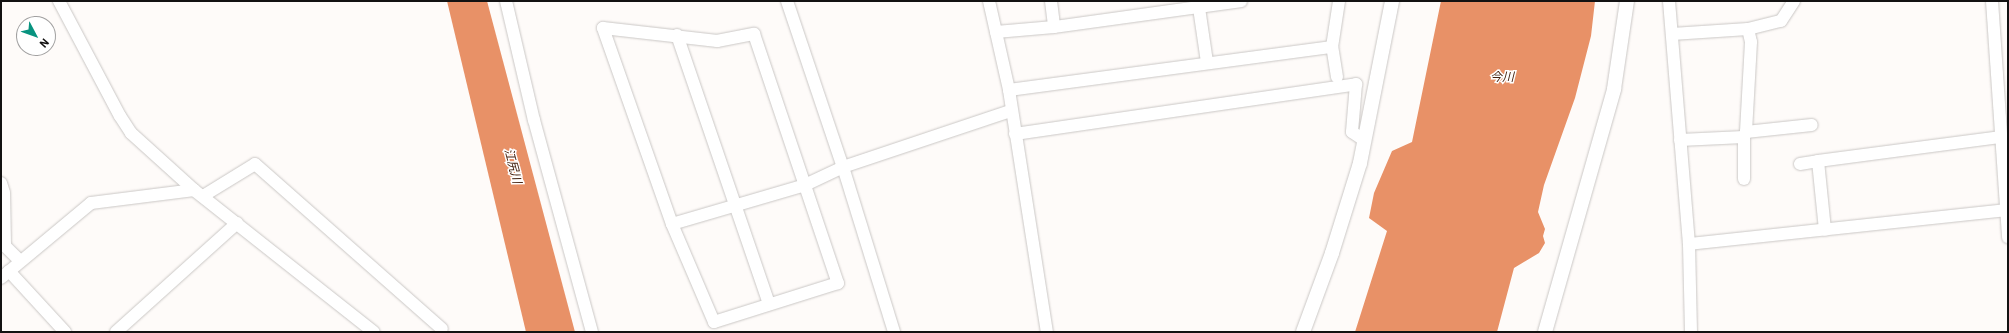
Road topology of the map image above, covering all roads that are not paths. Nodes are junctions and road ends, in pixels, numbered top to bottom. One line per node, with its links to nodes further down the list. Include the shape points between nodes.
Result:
1 (60, 1): 36 (street, via 131,133)
2 (506, 1): 52 (street, via 534,120)
3 (787, 1): 32 (street)
4 (989, 1): 16 (street)
5 (1051, 1): 14 (street)
6 (1241, 1): 13 (street)
7 (1339, 1): 19 (street)
8 (1392, 1): 28 (street)
9 (1627, 1): 56 (street, via 1614,90)
10 (1669, 1): 17 (street)
11 (1794, 1): 15 (street, via 1781,21)
12 (1992, 1): 27 (street)
13 (1198, 3): 14 (street); 20 (street)
14 (1054, 27): 16 (street)
15 (1748, 29): 17 (street); 26 (street, via 1751,42)
16 (996, 32): 22 (street)
17 (1672, 34): 29 (street)
18 (677, 35): 35 (street, via 717,41 754,34); 37 (street); 40 (street, via 603,28)
19 (1332, 47): 20 (street); 21 (street)
20 (1207, 62): 22 (street)
21 (1337, 77)
22 (1008, 90): 23 (street)
23 (1010, 111): 25 (street); 32 (street)
24 (1812, 125): 26 (street)
25 (1015, 134): 28 (street, via 1356,84 1352,132); 54 (street)
26 (1745, 135): 29 (street); 33 (street)
27 (2001, 137): 30 (street); 38 (street)
28 (1364, 140): 55 (street, via 1332,253)
29 (1680, 140): 44 (street)
30 (1818, 161): 31 (street); 41 (street)
31 (1800, 164)
32 (843, 167): 35 (street); 53 (street)
33 (1744, 179)
34 (1, 183): 43 (street, via 4,193)
35 (805, 185): 37 (street); 47 (street, via 838,283)
36 (199, 193): 39 (street); 45 (street, via 91,203); 48 (street, via 255,164)
37 (737, 205): 40 (street); 47 (street)
38 (2007, 210): 41 (street); 42 (street)
39 (237, 223): 50 (street); 51 (street)
40 (672, 224): 47 (street, via 714,322)
41 (1825, 230): 44 (street)
42 (2008, 237)
43 (3, 244): 45 (street)
44 (1689, 244): 57 (street)
45 (20, 262): 46 (street)
46 (5, 275): 49 (street)
47 (769, 304)
48 (442, 329)
49 (65, 332)
50 (116, 332)
51 (374, 332)
52 (592, 332)
53 (894, 332)
54 (1047, 332)
55 (1303, 332)
56 (1545, 332)
57 (1691, 332)

